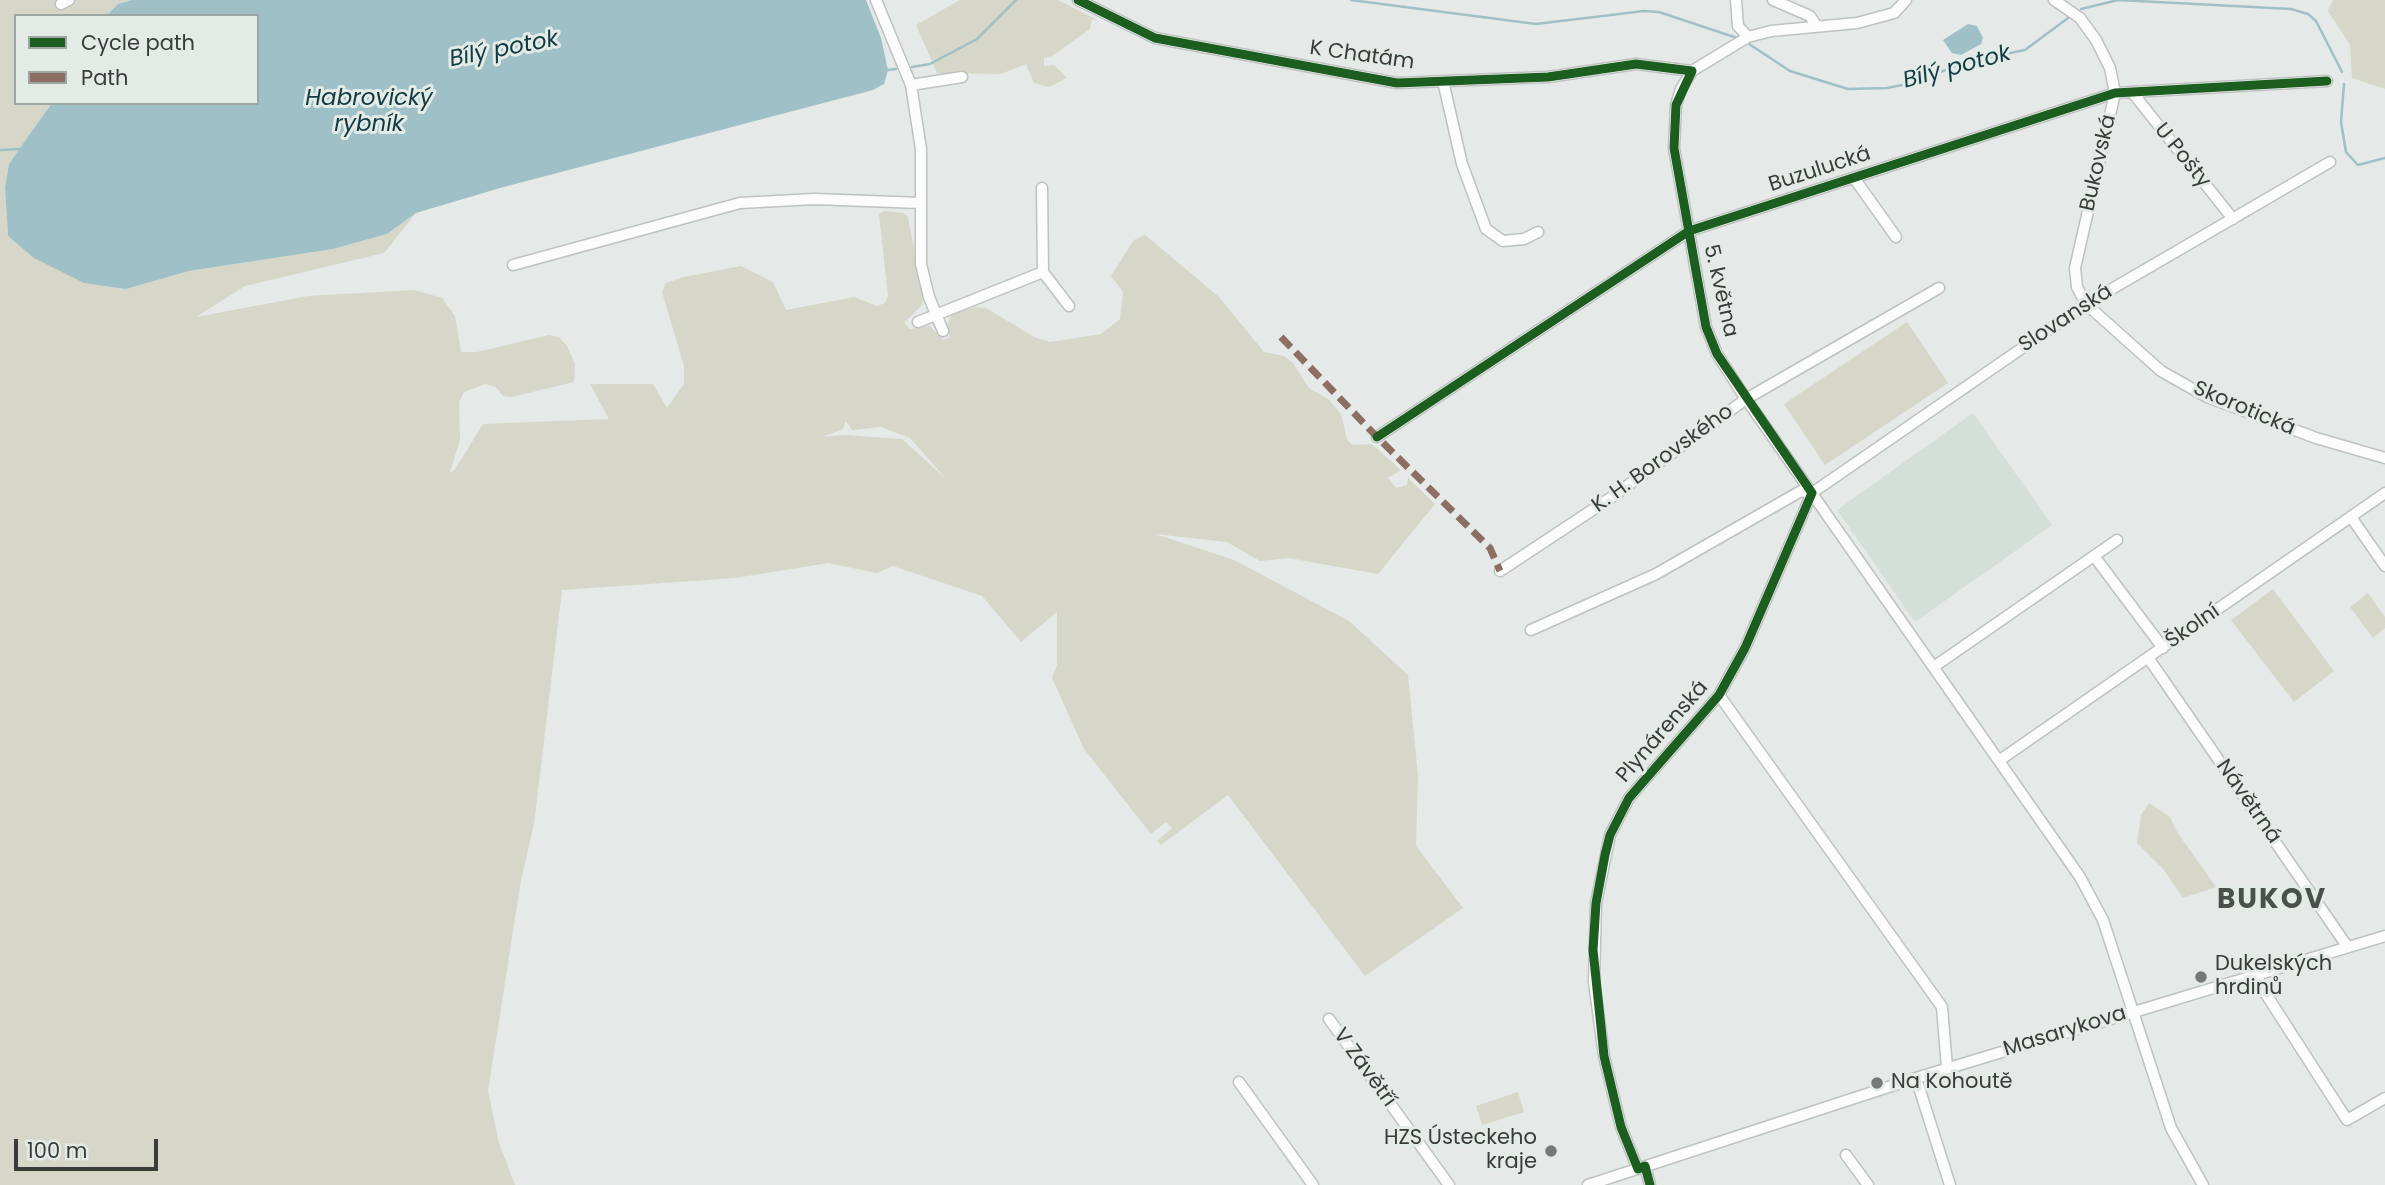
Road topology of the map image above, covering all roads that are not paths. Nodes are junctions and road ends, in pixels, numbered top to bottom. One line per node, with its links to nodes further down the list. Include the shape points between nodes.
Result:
1 (876, 0): 13 (street)
2 (1078, 0): 11 (street, K Chatám, via 1155,38 1397,83)
3 (1736, 0): 8 (street, via 1738,26)
4 (1773, 0): 7 (street, via 1810,16)
5 (1906, 0): 7 (street, via 1894,13 1857,23)
6 (2054, 0): 15 (street, Bukovská, via 2081,18 2096,40 2110,68)
7 (1816, 25): 8 (street)
8 (1747, 38): 9 (street)
9 (1692, 71): 11 (street, K Chatám, via 1636,64 1548,77); 21 (street, 5. května, via 1676,105 1674,128)
10 (962, 77): 13 (street)
11 (1443, 81): 22 (street, K Chatám, via 1462,164 1486,229 1503,241)
12 (2327, 81): 14 (street, Buzulucká)
13 (911, 85): 19 (street, via 921,149)
14 (2132, 92): 15 (street, Buzulucká); 20 (street, U Pošty)
15 (2115, 93): 17 (street, Buzulucká); 27 (street, Bukovská, via 2075,268)
16 (2330, 162): 20 (street, Slovanská)
17 (1854, 178): 21 (street, Buzulucká); 23 (street)
18 (1042, 188): 25 (street)
19 (919, 203): 24 (street, via 814,199 740,203); 29 (street, via 921,264)
20 (2233, 219): 27 (street, Slovanská)
21 (1689, 231): 32 (street, 5. května, via 1710,340); 33 (street, Buzulucká)
22 (1538, 232)
23 (1896, 237)
24 (513, 265)
25 (1043, 272): 28 (street); 29 (street)
26 (1939, 288): 32 (street, K. H. Borovského)
27 (2086, 304): 34 (street, Skorotická, via 2161,371 2207,397); 35 (street, Slovanská)
28 (1069, 306)
29 (936, 315): 30 (street); 31 (street)
30 (918, 322)
31 (943, 331)
32 (1746, 399): 35 (street, 5. května); 41 (street, K. H. Borovského, via 1612,497)
33 (1377, 437)
34 (2385, 458)
35 (1812, 493): 42 (street, via 1801,491 1656,574); 45 (street); 46 (street, Plynárenská)
36 (2385, 493): 37 (street, Školní)
37 (2351, 516): 40 (street); 43 (street, Školní)
38 (2117, 540): 39 (street)
39 (2094, 556): 43 (street); 45 (street)
40 (2385, 566)
41 (1500, 571)
42 (1531, 630)
43 (2163, 648): 44 (street, Školní)
44 (2149, 659): 47 (street, Školní); 49 (street, Návětrná)
45 (1935, 666): 47 (street)
46 (1720, 695): 53 (street, via 1942,1007); 58 (street, Plynárenská, via 1629,798 1610,835 1596,903 1593,950 1604,1056 1621,1127)
47 (2000, 760): 51 (street, via 2080,877 2103,920)
48 (2385, 936): 49 (street, Masarykova)
49 (2347, 946): 50 (street, Masarykova)
50 (2256, 973): 51 (street, Masarykova); 56 (street, via 2347,1120)
51 (2134, 1011): 53 (street, Masarykova); 65 (street, via 2171,1128)
52 (1329, 1019): 61 (street, V Závětří)
53 (1947, 1068): 54 (street, Masarykova)
54 (1916, 1078): 58 (street, Masarykova); 59 (street)
55 (1239, 1082): 60 (street)
56 (2385, 1098)
57 (1846, 1155): 64 (street)
58 (1642, 1168): 62 (street, Masarykova); 63 (street, Plynárenská)
59 (1949, 1184)
60 (1313, 1185)
61 (1449, 1185)
62 (1588, 1185)
63 (1650, 1185)
64 (1868, 1185)
65 (2203, 1185)

